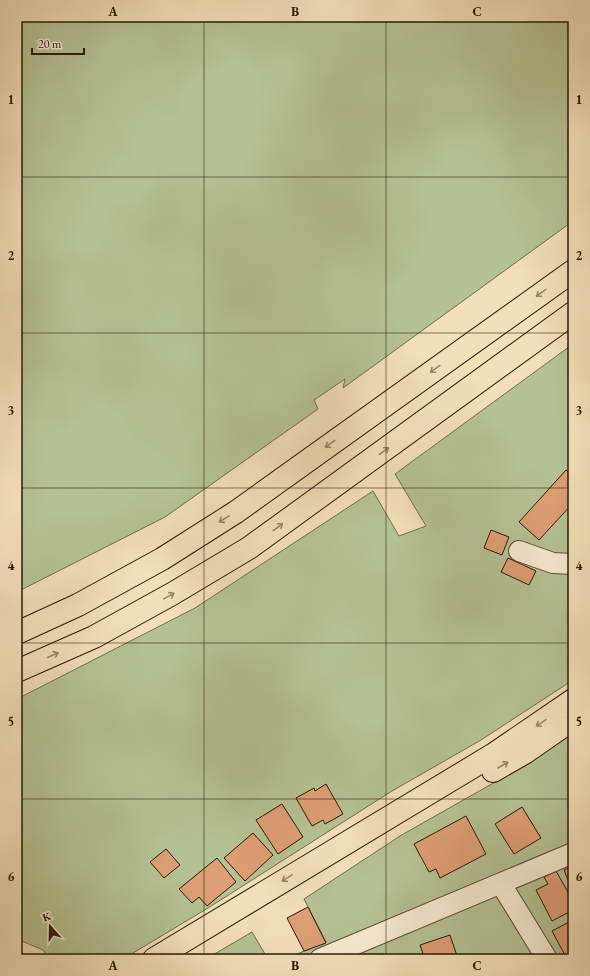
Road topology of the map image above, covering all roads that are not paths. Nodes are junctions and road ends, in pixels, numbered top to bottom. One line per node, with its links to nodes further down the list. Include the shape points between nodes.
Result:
1 (573, 270): 5 (main road, one-way to 5, via 236,512 162,559 78,605)
2 (573, 313): 6 (main road, one-way to 2, via 94,637 249,548)
3 (519, 552): 4 (street, via 553,563)
4 (573, 564)
5 (17, 633)
6 (17, 671)
7 (573, 700): 11 (main road, one-way to 11, via 494,754)
8 (573, 719): 12 (main road, one-way to 8, via 362,848 526,752)
9 (573, 853): 10 (street)
10 (501, 884): 13 (street); 14 (street)
11 (154, 959)
12 (182, 959)
13 (320, 959)
14 (547, 959)

